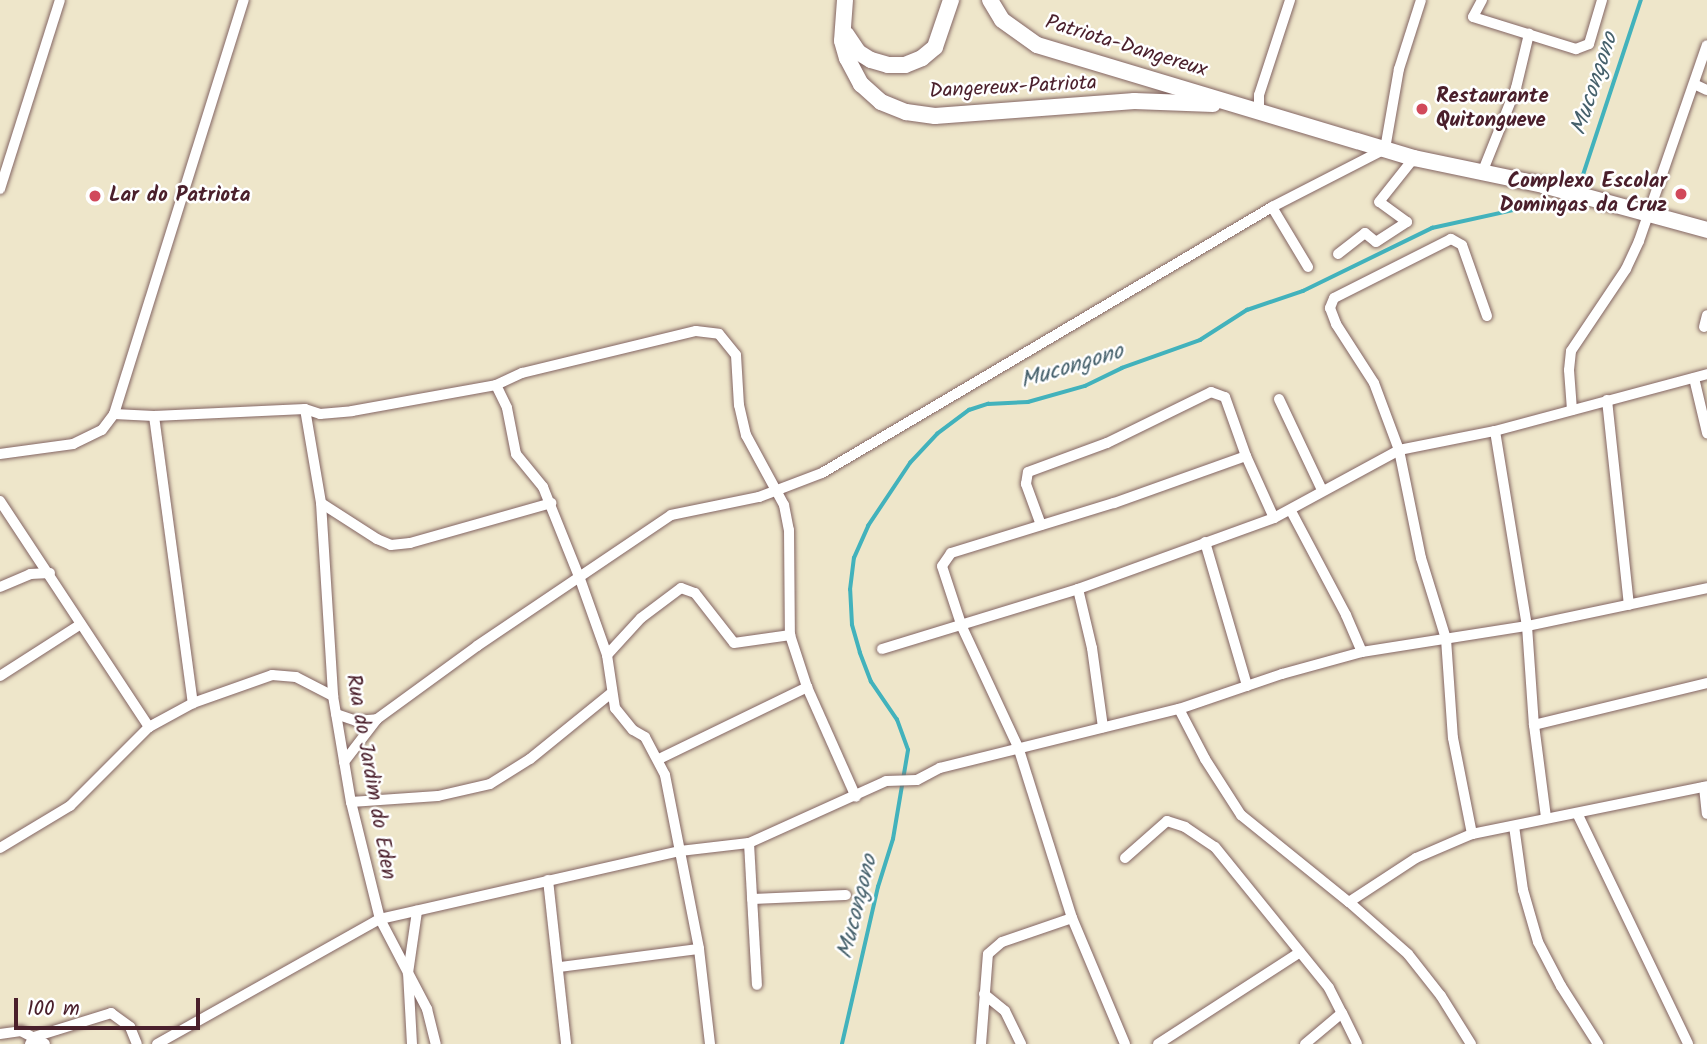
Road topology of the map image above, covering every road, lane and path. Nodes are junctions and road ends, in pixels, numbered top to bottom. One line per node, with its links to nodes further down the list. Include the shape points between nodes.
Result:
1 (60, 0): 19 (street)
2 (244, 0): 35 (street)
3 (845, 0): 10 (street, Dangereux-Patriota)
4 (951, 0): 10 (street, via 935,47 905,65 888,65 858,52)
5 (990, 0): 15 (street, Patriota-Dangereux, via 1002,20 1037,45)
6 (1290, 0): 15 (street, via 1259,95)
7 (1421, 0): 16 (street, via 1399,69)
8 (1482, 0): 11 (street, via 1473,17)
9 (1602, 0): 11 (street, via 1586,47 1572,48)
10 (841, 22): 15 (street, Dangereux-Patriota, via 847,58 861,84 881,102 906,112 935,116 1134,101 1196,101)
11 (1529, 34): 18 (street, via 1516,88)
12 (1707, 45): 13 (street)
13 (1694, 84): 14 (street); 21 (street)
14 (1707, 90)
15 (1264, 113): 16 (street)
16 (1385, 149): 17 (street); 20 (street)
17 (1415, 158): 18 (street); 23 (street, via 1379,202 1407,222 1376,242 1365,233)
18 (1482, 173): 21 (street)
19 (0, 189)
20 (1272, 207): 24 (street); 42 (street, via 822,472)
21 (1646, 214): 22 (street); 34 (street, via 1626,269 1571,351)
22 (1707, 230)
23 (1338, 254)
24 (1308, 267)
25 (1707, 315): 27 (street)
26 (1487, 317): 39 (street, via 1462,245 1451,239 1334,298 1329,308 1374,383)
27 (1704, 327)
28 (1707, 374): 29 (street)
29 (1694, 378): 32 (street); 38 (street)
30 (496, 385): 33 (street, via 352,411 320,414); 42 (street, via 522,373 696,331 719,334 736,355 746,435); 46 (street, via 507,408 516,454 537,477)
31 (1279, 399): 43 (street)
32 (1607, 400): 34 (street); 56 (street)
33 (305, 409): 36 (street); 45 (street, Rua do Jardim do Eden)
34 (1572, 410): 37 (street)
35 (114, 414): 36 (street); 40 (street, via 102,430 73,444)
36 (154, 416): 71 (street)
37 (1496, 431): 39 (street); 59 (street)
38 (1707, 433)
39 (1399, 450): 43 (street); 61 (street, via 1421,558)
40 (0, 454)
41 (1246, 456): 48 (street); 49 (street); 49 (street, via 1225,397 1211,392 1107,443 1028,472 1026,484)
42 (777, 490): 52 (street, via 671,515); 60 (street, via 789,530)
43 (1322, 490): 47 (street)
44 (0, 501): 51 (street)
45 (321, 503): 46 (street, via 391,545); 70 (street, Rua do Jardim do Eden)
46 (551, 503): 52 (street)
47 (1291, 511): 48 (street); 63 (street)
48 (1274, 518): 50 (street)
49 (1041, 525): 58 (street, via 944,559 942,566)
50 (1205, 542): 55 (street); 68 (street)
51 (50, 573): 53 (street); 57 (street)
52 (580, 579): 64 (street); 74 (street)
53 (0, 587)
54 (1707, 588): 56 (street)
55 (1078, 589): 58 (street); 77 (street)
56 (1629, 605): 59 (street)
57 (81, 624): 65 (street); 76 (street)
58 (962, 626): 62 (street); 78 (street)
59 (1527, 626): 61 (street); 75 (street)
60 (790, 635): 64 (street, via 734,643 695,593 681,588 641,618); 67 (street)
61 (1446, 639): 63 (street); 88 (street, via 1453,738)
62 (882, 649)
63 (1362, 652): 68 (street)
64 (607, 655): 69 (street)
65 (0, 676)
66 (1707, 683): 75 (street)
67 (807, 687): 79 (street); 82 (street)
68 (1247, 687): 72 (street)
69 (610, 694): 79 (street, via 624,721 645,737); 83 (street, via 530,759 490,784 438,796)
70 (333, 696): 71 (street, via 285,674 253,680); 73 (street, Rua do Jardim do Eden)
71 (193, 703): 76 (street)
72 (1179, 709): 77 (street); 96 (street, via 1241,815)
73 (336, 714): 74 (street, via 356,721); 80 (street, Rua do Jardim do Eden)
74 (377, 719): 80 (street)
75 (1534, 726): 86 (street)
76 (149, 727): 90 (street, via 70,806)
77 (1103, 727): 78 (street)
78 (1018, 747): 82 (street, via 940,768 917,780 886,781); 98 (street)
79 (659, 760): 91 (street, via 670,790)
80 (344, 762): 83 (street, Rua do Jardim do Eden)
81 (1705, 787): 84 (street); 85 (street)
82 (856, 797): 89 (street)
83 (351, 802): 99 (street, Rua do Jardim do Eden)
84 (1577, 813): 86 (street); 124 (street)
85 (1707, 814)
86 (1546, 818): 87 (street)
87 (1514, 825): 88 (street); 109 (street, via 1523,890 1538,942)
88 (1472, 834): 96 (street, via 1416,858)
89 (749, 843): 91 (street); 95 (street)
90 (0, 848)
91 (680, 851): 93 (street); 100 (street)
92 (1125, 859): 101 (street, via 1167,821 1185,827 1215,847)
93 (548, 880): 97 (street); 102 (street)
94 (846, 895): 95 (street)
95 (752, 899): 104 (street)
96 (1349, 902): 123 (street, via 1415,962)
97 (417, 911): 99 (street); 103 (street)
98 (1072, 918): 105 (street, via 992,949 986,962); 119 (street)
99 (380, 919): 103 (street, Rua do Jardim do Eden); 112 (street)
100 (699, 948): 102 (street); 116 (street)
101 (1300, 952): 106 (street); 120 (street)
102 (560, 967): 115 (street)
103 (408, 973): 113 (street); 114 (street, Rua do Jardim do Eden, via 427,1009)
104 (757, 985)
105 (984, 994): 117 (street); 118 (street, via 1006,1011)
106 (1342, 1013): 121 (street); 122 (street)
107 (0, 1034): 108 (street, via 22,1031)
108 (32, 1040): 110 (street); 111 (street, via 111,1013 130,1027)
109 (1593, 1043)
110 (45, 1044)
111 (137, 1044)
112 (157, 1044)
113 (412, 1044)
114 (436, 1044)
115 (566, 1044)
116 (710, 1044)
117 (981, 1044)
118 (1021, 1044)
119 (1125, 1044)
120 (1158, 1044)
121 (1305, 1044)
122 (1357, 1044)
123 (1471, 1044)
124 (1688, 1044)

